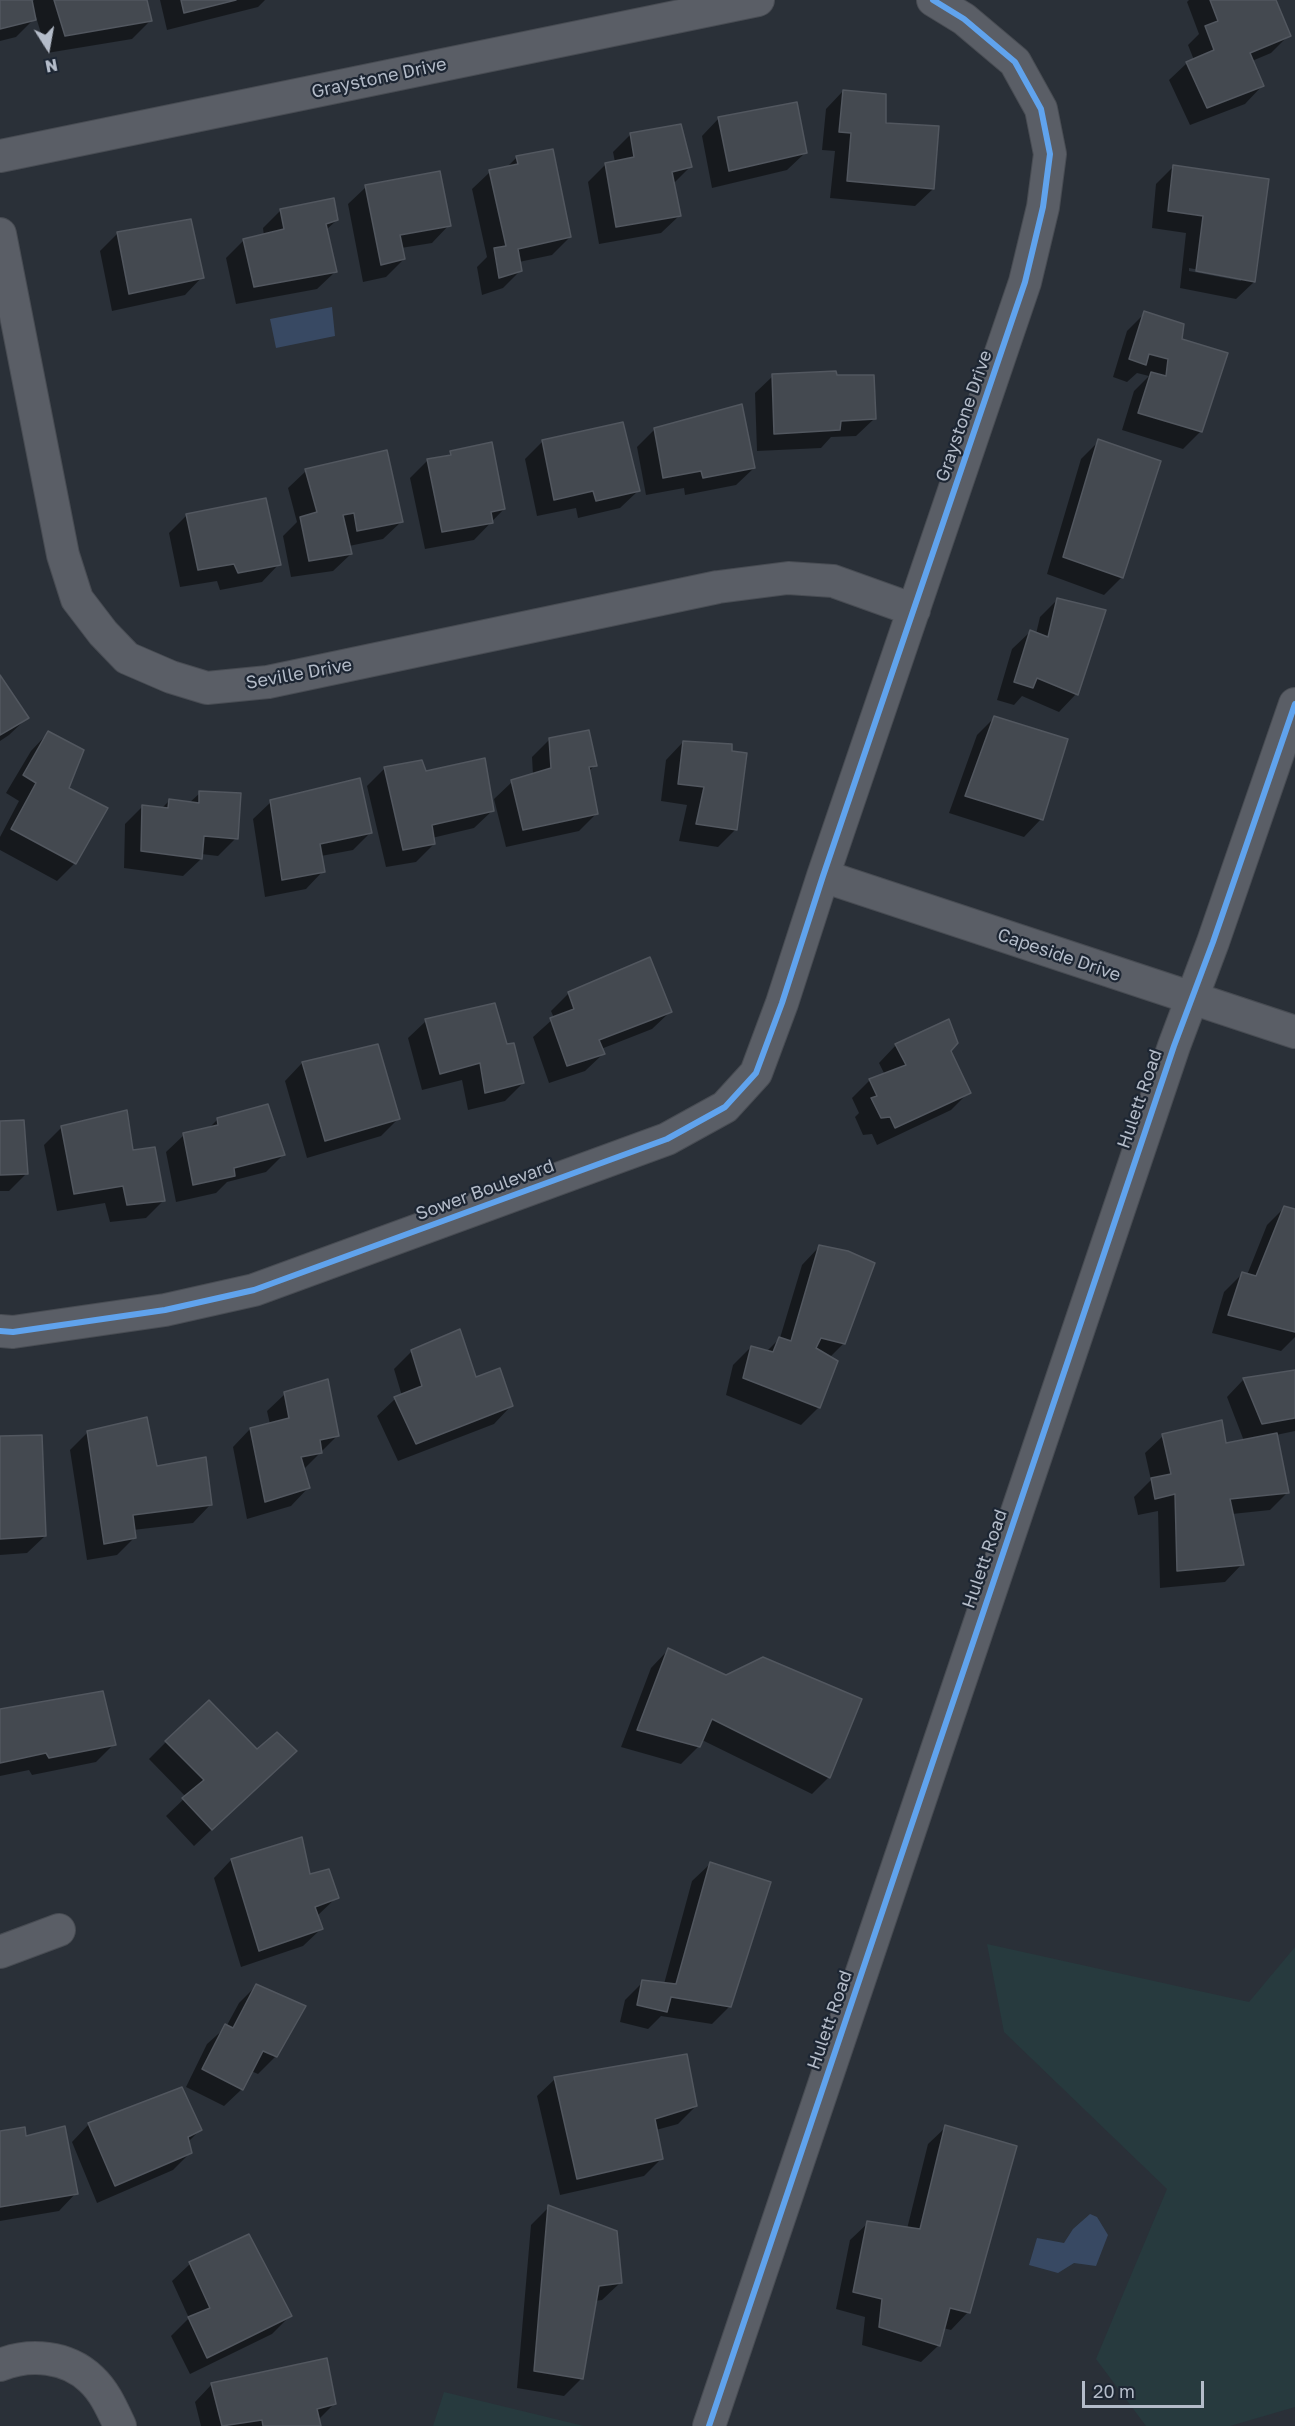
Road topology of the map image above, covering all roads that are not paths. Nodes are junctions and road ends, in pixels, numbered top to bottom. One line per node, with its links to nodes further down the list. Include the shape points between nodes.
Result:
1 (758, 0): 3 (street, Graystone Drive)
2 (933, 0): 5 (street, Graystone Drive, via 964,19 1015,62 1041,109 1050,154 1043,207 1025,282)
3 (0, 156)
4 (0, 234): 5 (street, Seville Drive, via 63,555 77,599 127,658 207,688 268,682 718,587 788,578 834,581)
5 (914, 610): 7 (street, Graystone Drive)
6 (1295, 704): 8 (street, Hulett Road)
7 (823, 876): 8 (street, Capeside Drive); 10 (street, Sower Boulevard, via 756,1073 725,1107 667,1139 254,1290 165,1310)
8 (1191, 1000): 9 (street, Capeside Drive); 15 (street, Hulett Road)
9 (1295, 1032)
10 (0, 1331)
11 (58, 1930): 12 (street)
12 (0, 1952)
13 (0, 2365): 14 (street, via 39,2357 68,2363 91,2378 108,2399)
14 (120, 2426)
15 (709, 2426)

